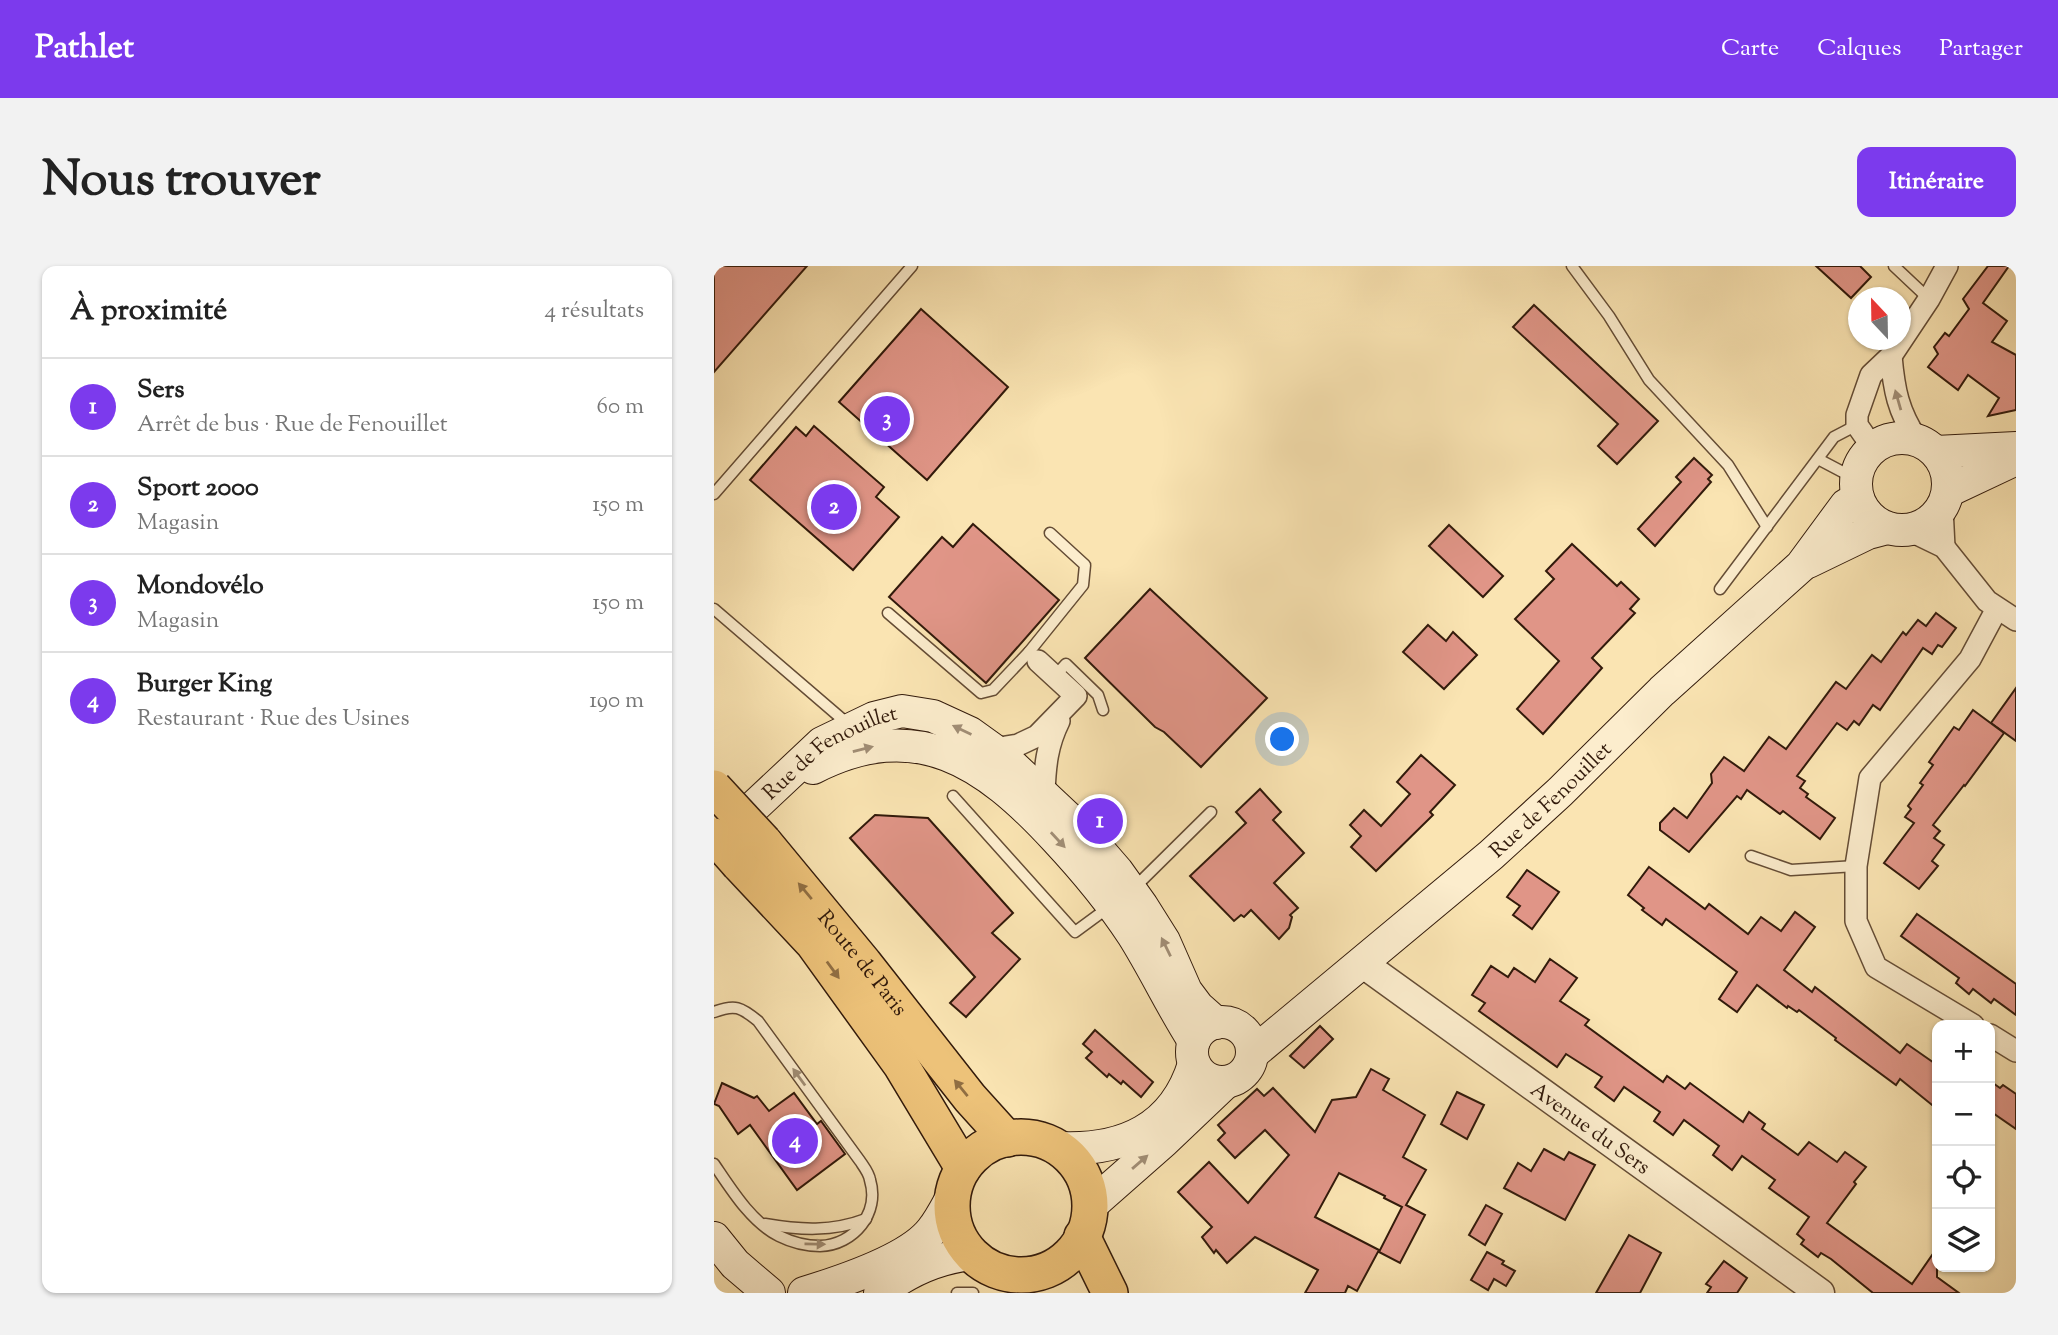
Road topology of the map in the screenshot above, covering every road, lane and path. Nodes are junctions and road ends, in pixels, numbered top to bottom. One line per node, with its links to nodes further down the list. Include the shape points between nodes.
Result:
1 (912, 266): 13 (lane)
2 (1572, 266): 15 (lane, via 1649,380 1728,465)
3 (1894, 266): 5 (lane)
4 (1947, 266): 5 (street)
5 (1929, 299): 6 (street)
6 (1891, 356): 7 (street, via 1871,375 1857,415); 8 (street, one-way to 6, via 1906,425 1897,402)
7 (1865, 437): 8 (main road); 10 (lane, via 1835,437); 12 (main road, Rue de Fenouillet)
8 (1926, 446): 9 (main road); 14 (main road, via 1946,470)
9 (2016, 448)
10 (1818, 459): 12 (lane); 15 (lane)
11 (2016, 459): 14 (main road, Rue de Fenouillet)
12 (1857, 489): 16 (main road, via 1868,516); 19 (main road, Rue de Fenouillet)
13 (714, 494)
14 (1945, 500): 16 (main road, Rue de Fenouillet, via 1924,525); 18 (street)
15 (1767, 527): 20 (lane)
16 (1899, 530): 18 (street); 19 (main road, Rue de Fenouillet, via 1868,533)
17 (1050, 533): 24 (lane, via 1085,565 1083,585)
18 (1944, 547): 23 (street, via 1987,601)
19 (1801, 565): 40 (main road, Rue de Fenouillet, via 1491,855)
20 (1720, 589)
21 (714, 609): 28 (lane)
22 (888, 613): 24 (lane, via 981,693 993,690)
23 (2007, 615): 38 (street, via 1870,778)
24 (1033, 656): 25 (street)
25 (1055, 676): 26 (street, via 1076,696); 27 (lane, via 1066,664 1098,695)
26 (1065, 708): 29 (street, via 1037,736); 32 (street, via 1050,738)
27 (1103, 710)
28 (851, 727): 29 (main road, Rue de Fenouillet, one-way to 28, via 933,716 902,711); 30 (main road, Rue de Fenouillet, via 822,743)
29 (993, 749): 32 (main road, Rue de Fenouillet)
30 (778, 786): 36 (main road); 39 (main road, Rue de Fenouillet, one-way to 39, via 836,757 869,747 902,744 936,750 992,779 1041,822 1082,867)
31 (714, 788): 36 (main road, Route de Paris, bridge)
32 (1044, 793): 39 (main road, Rue de Fenouillet, via 1085,834)
33 (953, 796): 39 (lane, via 1075,932)
34 (1211, 812): 39 (lane)
35 (714, 836): 36 (main road, Route de Paris, bridge)
36 (739, 850): 46 (main road, Route de Paris, one-way to 36, via 864,963); 50 (main road, Route de Paris, one-way to 50, via 901,1065)
37 (1751, 856): 38 (lane, via 1791,870)
38 (1856, 866): 42 (street, via 1856,921 1876,967)
39 (1121, 897): 44 (main road, Rue de Fenouillet, via 1177,1015)
40 (1362, 963): 44 (main road, Rue de Fenouillet, via 1289,1024); 64 (street, Avenue du Sers)
41 (714, 1012): 52 (lane, one-way to 41, via 873,1199 870,1179 860,1161 758,1021 743,1009)
42 (1965, 1020)
43 (1995, 1038): 45 (street)
44 (1220, 1043): 47 (main road, via 1172,1107 1146,1129 1107,1146); 53 (main road, one-way to 44, via 1225,1083 1201,1075)
45 (2016, 1051)
46 (1007, 1139): 47 (main road, via 1030,1138); 50 (main road, via 985,1147)
47 (1059, 1148): 53 (main road, via 1086,1184)
48 (714, 1164): 49 (lane)
49 (724, 1179): 51 (lane); 54 (lane)
50 (958, 1183): 56 (main road, via 955,1228); 59 (main road, via 933,1230 909,1251)
51 (714, 1187)
52 (868, 1218): 54 (lane, via 817,1229); 54 (lane, one-way to 52, via 776,1235 821,1246 856,1232)
53 (1086, 1222): 57 (main road); 63 (main road)
54 (762, 1223)
55 (714, 1238): 58 (main road, via 735,1264)
56 (971, 1254): 57 (main road, via 996,1270); 60 (main road, via 950,1256 920,1268)
57 (1045, 1283)
58 (769, 1293)
59 (804, 1293)
60 (880, 1293)
61 (957, 1293): 62 (lane)
62 (973, 1293)
63 (1110, 1293)
64 (1819, 1293)

